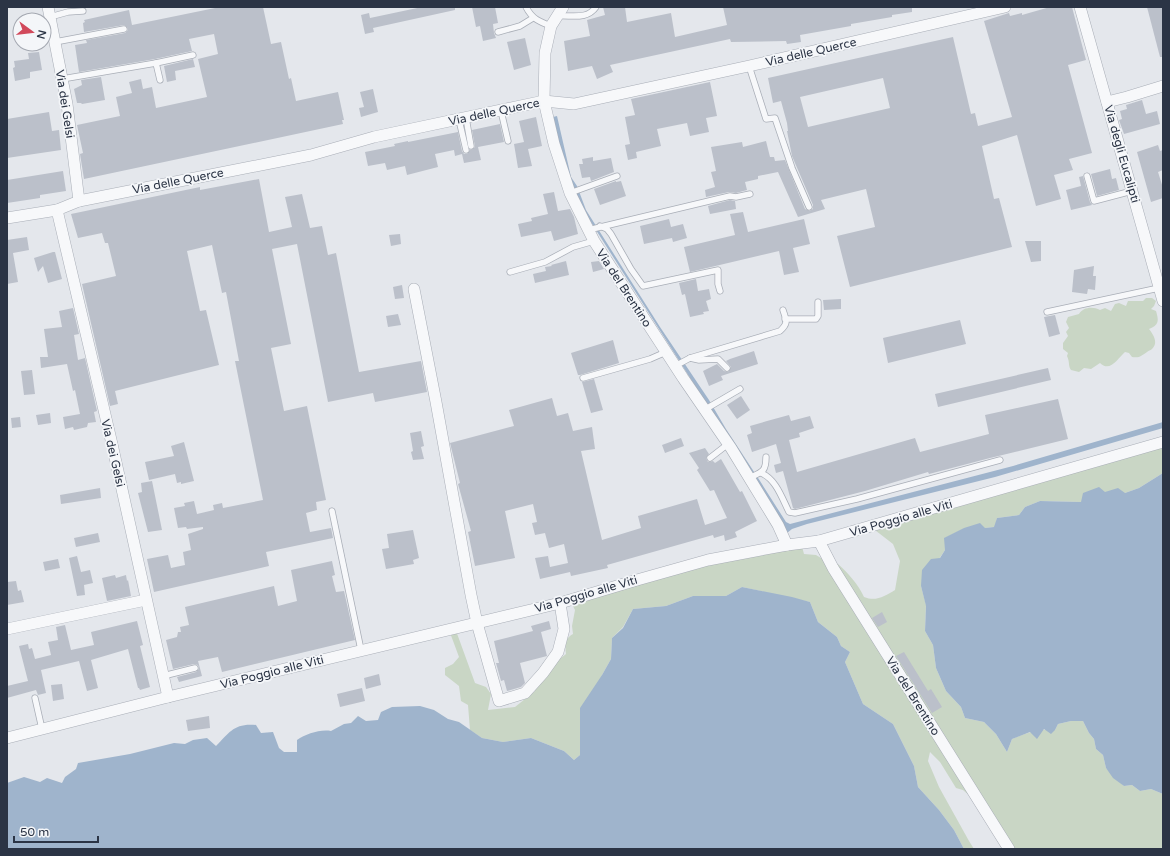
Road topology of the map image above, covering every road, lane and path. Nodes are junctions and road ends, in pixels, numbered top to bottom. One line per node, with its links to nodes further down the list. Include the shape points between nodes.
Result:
1 (526, 7): 9 (lane)
2 (596, 7): 6 (lane, via 593,12 584,16)
3 (1005, 7): 17 (street, Via delle Querce)
4 (1080, 7): 22 (street, Via degli Eucalipti)
5 (68, 10): 7 (lane); 8 (lane)
6 (561, 11): 10 (street, Via del Brentino)
7 (49, 12)
8 (83, 12)
9 (533, 18): 10 (lane); 13 (lane, via 520,26)
10 (551, 26): 21 (street, Via del Brentino, via 545,53)
11 (52, 27): 14 (street, Via dei Gelsi)
12 (124, 29): 14 (lane)
13 (498, 32)
14 (55, 42): 18 (street, Via dei Gelsi)
15 (193, 55): 16 (lane)
16 (156, 63): 18 (lane); 19 (lane)
17 (749, 66): 21 (street, Via delle Querce, via 574,104); 33 (lane, via 766,119 776,118 792,168)
18 (62, 79): 32 (street, Via dei Gelsi)
19 (160, 80)
20 (1163, 86): 22 (street)
21 (544, 101): 23 (street, Via delle Querce); 30 (street, Via del Brentino, via 554,144)
22 (1107, 102): 29 (street, Via degli Eucalipti)
23 (501, 111): 24 (street, Via delle Querce); 25 (lane)
24 (462, 119): 26 (lane); 32 (street, Via delle Querce, via 374,137 311,155)
25 (508, 141)
26 (468, 148)
27 (617, 176): 30 (lane)
28 (1087, 176): 29 (lane, via 1094,201)
29 (1132, 192): 40 (street, Via degli Eucalipti)
30 (570, 193): 37 (street, Via del Brentino)
31 (750, 194): 36 (lane, via 730,196)
32 (79, 201): 34 (street, Via delle Querce)
33 (809, 207)
34 (57, 210): 35 (street, Via delle Querce); 65 (street, Via dei Gelsi)
35 (7, 218)
36 (600, 226): 37 (lane); 42 (lane, via 611,234 643,286 718,270)
37 (588, 230): 38 (street, Via del Brentino)
38 (594, 241): 39 (lane, via 545,262); 48 (street, Via del Brentino)
39 (510, 272)
40 (1159, 288): 43 (street, Via degli Eucalipti); 46 (lane)
41 (414, 289): 67 (street)
42 (720, 291)
43 (1163, 301)
44 (818, 302): 47 (lane, via 816,319)
45 (782, 310): 47 (lane)
46 (1047, 312)
47 (785, 318): 49 (lane, via 785,327 780,331)
48 (666, 352): 50 (street, Via del Brentino); 52 (lane)
49 (690, 358): 50 (lane); 51 (lane, via 718,359)
50 (675, 366): 54 (street, Via del Brentino)
51 (727, 368)
52 (583, 378)
53 (740, 389): 54 (lane)
54 (704, 410): 56 (street, Via del Brentino)
55 (1163, 442): 63 (street, Via Poggio alle Viti)
56 (728, 444): 58 (lane); 61 (street, Via del Brentino)
57 (766, 457): 60 (lane, via 766,464)
58 (710, 458)
59 (1000, 460): 60 (lane, via 796,513 789,512 778,488)
60 (761, 473): 61 (lane)
61 (750, 478): 64 (street, Via del Brentino)
62 (332, 511): 69 (lane)
63 (819, 542): 64 (street, Via Poggio alle Viti); 76 (street, Via del Brentino)
64 (787, 545): 66 (street, Via Poggio alle Viti, via 708,560)
65 (146, 600): 68 (street); 71 (street, Via dei Gelsi)
66 (560, 603): 67 (street, Via Poggio alle Viti); 67 (street, via 564,629 558,652 544,673 525,692 499,701)
67 (477, 623): 69 (street, Via Poggio alle Viti)
68 (7, 629)
69 (361, 650): 72 (street, Via Poggio alle Viti)
70 (195, 668): 71 (lane)
71 (164, 676): 72 (street, Via dei Gelsi)
72 (168, 697): 74 (street, Via Poggio alle Viti)
73 (35, 698): 74 (lane)
74 (42, 729): 75 (street, Via Poggio alle Viti)
75 (7, 738)
76 (1009, 849)

